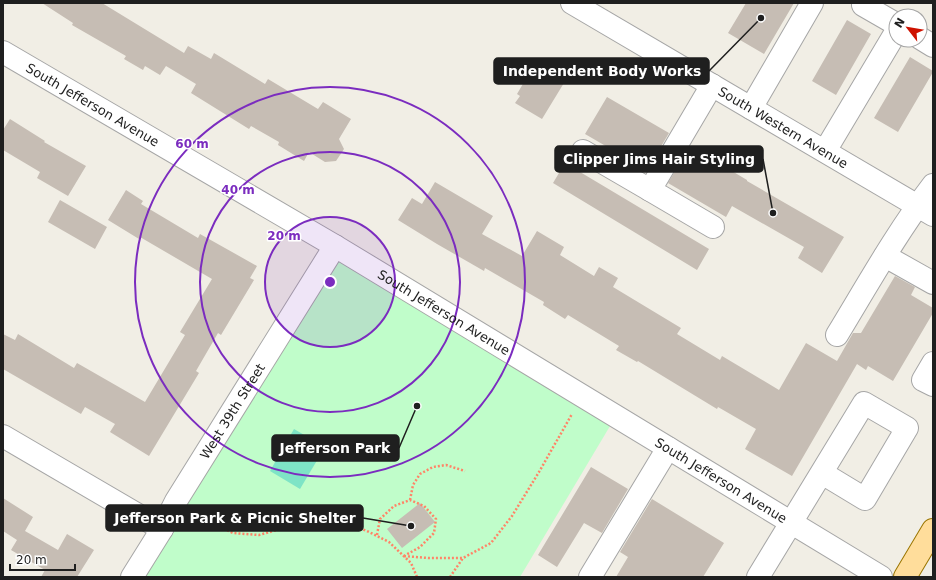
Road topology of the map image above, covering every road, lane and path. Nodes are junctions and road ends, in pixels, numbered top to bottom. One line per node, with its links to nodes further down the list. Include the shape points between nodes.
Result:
1 (572, 3): 7 (street, South Western Avenue)
2 (812, 3): 8 (street)
3 (863, 4): 4 (street)
4 (888, 19)
5 (888, 45): 10 (street)
6 (3, 52): 15 (street, South Jefferson Avenue)
7 (712, 85): 8 (street, South Western Avenue); 12 (street)
8 (751, 108): 10 (street, South Western Avenue)
9 (583, 151): 12 (street)
10 (825, 151): 13 (street, South Western Avenue)
11 (933, 184): 13 (street)
12 (650, 190): 14 (street)
13 (925, 210): 16 (street)
14 (713, 227)
15 (335, 246): 21 (street, South Jefferson Avenue); 29 (street, West 39th Street, via 176,501)
16 (885, 256): 17 (street); 18 (street)
17 (932, 279)
18 (837, 335)
19 (933, 363): 20 (street, via 923,380)
20 (933, 385)
21 (581, 395): 23 (street, South Jefferson Avenue); 33 (path, via 512,516 491,542)
22 (3, 436): 29 (street)
23 (668, 448): 28 (street, South Jefferson Avenue); 37 (street)
24 (465, 471): 26 (path, via 446,465 432,467 420,474 413,485)
25 (822, 473): 28 (street)
26 (410, 500): 31 (path, via 394,506 380,519); 32 (path, via 424,506 436,519 434,533 420,547)
27 (199, 515): 31 (path, via 234,533 259,535 312,522 344,522)
28 (792, 523): 38 (street); 39 (street, South Jefferson Avenue)
29 (162, 529): 34 (street, West 39th Street)
30 (933, 530): 40 (main road)
31 (377, 535): 32 (path)
32 (404, 556): 33 (path); 35 (path, via 411,563)
33 (463, 558): 36 (path)
34 (132, 577)
35 (417, 577)
36 (450, 577)
37 (590, 577)
38 (758, 577)
39 (881, 577)
40 (906, 577)

